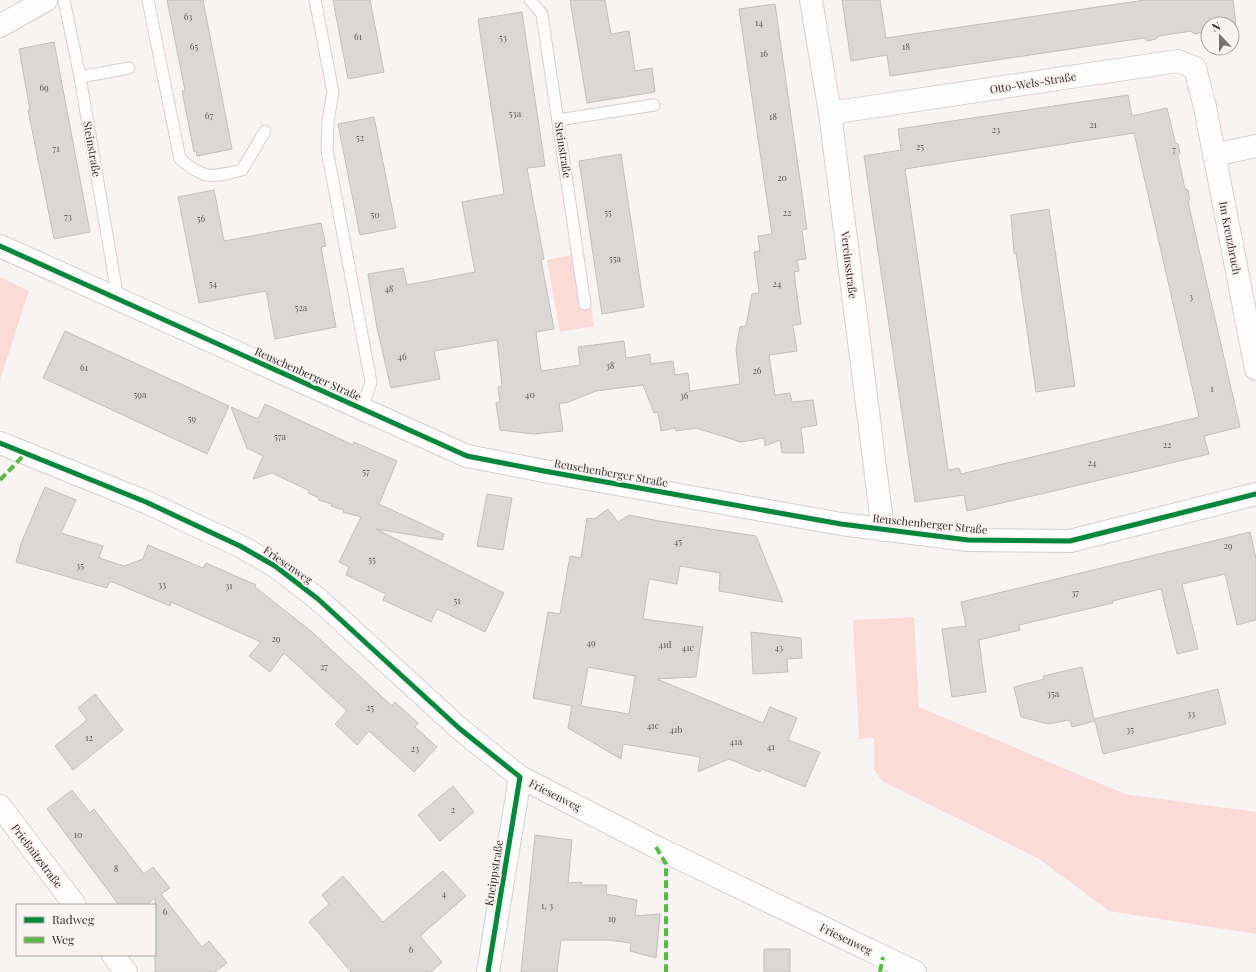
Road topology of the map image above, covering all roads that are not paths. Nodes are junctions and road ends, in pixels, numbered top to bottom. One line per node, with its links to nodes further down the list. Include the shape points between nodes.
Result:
1 (46, 0): 7 (street)
2 (64, 0): 9 (lane, Steinstraße)
3 (148, 0): 14 (lane, via 180,159 192,169 209,177 242,170)
4 (315, 0): 21 (lane, Reuschenberger Straße, via 333,92 326,150 371,382)
5 (530, 0): 13 (lane, Steinstraße, via 542,14)
6 (811, 0): 12 (street, Vereinsstraße)
7 (0, 26)
8 (129, 68): 9 (lane)
9 (80, 77): 18 (lane, Steinstraße)
10 (654, 105): 13 (lane)
11 (1205, 107): 12 (street, Otto-Wels-Straße, via 1195,68 1178,61); 16 (street, Im Kreuzbruch)
12 (830, 113): 24 (street, Vereinsstraße)
13 (558, 120): 19 (lane, Steinstraße)
14 (265, 131)
15 (1256, 146): 16 (street)
16 (1214, 155): 20 (street, Im Kreuzbruch)
17 (0, 246): 18 (street, Reuschenberger Straße)
18 (118, 299): 21 (street, Reuschenberger Straße)
19 (585, 304)
20 (1256, 369)
21 (362, 409): 24 (street, Reuschenberger Straße, via 467,456)
22 (0, 443): 25 (street, Friesenweg, via 146,502 240,546 275,566 318,599 460,729)
23 (1256, 494): 24 (street, Reuschenberger Straße, via 1070,541 968,540)
24 (883, 530)
25 (520, 776): 29 (street, Friesenweg); 31 (street, Kneippstraße)
26 (0, 806): 27 (street, Prießnitzstraße)
27 (74, 904)
28 (114, 956): 30 (street)
29 (881, 964): 32 (street, Friesenweg)
30 (126, 972)
31 (488, 972)
32 (915, 972)

